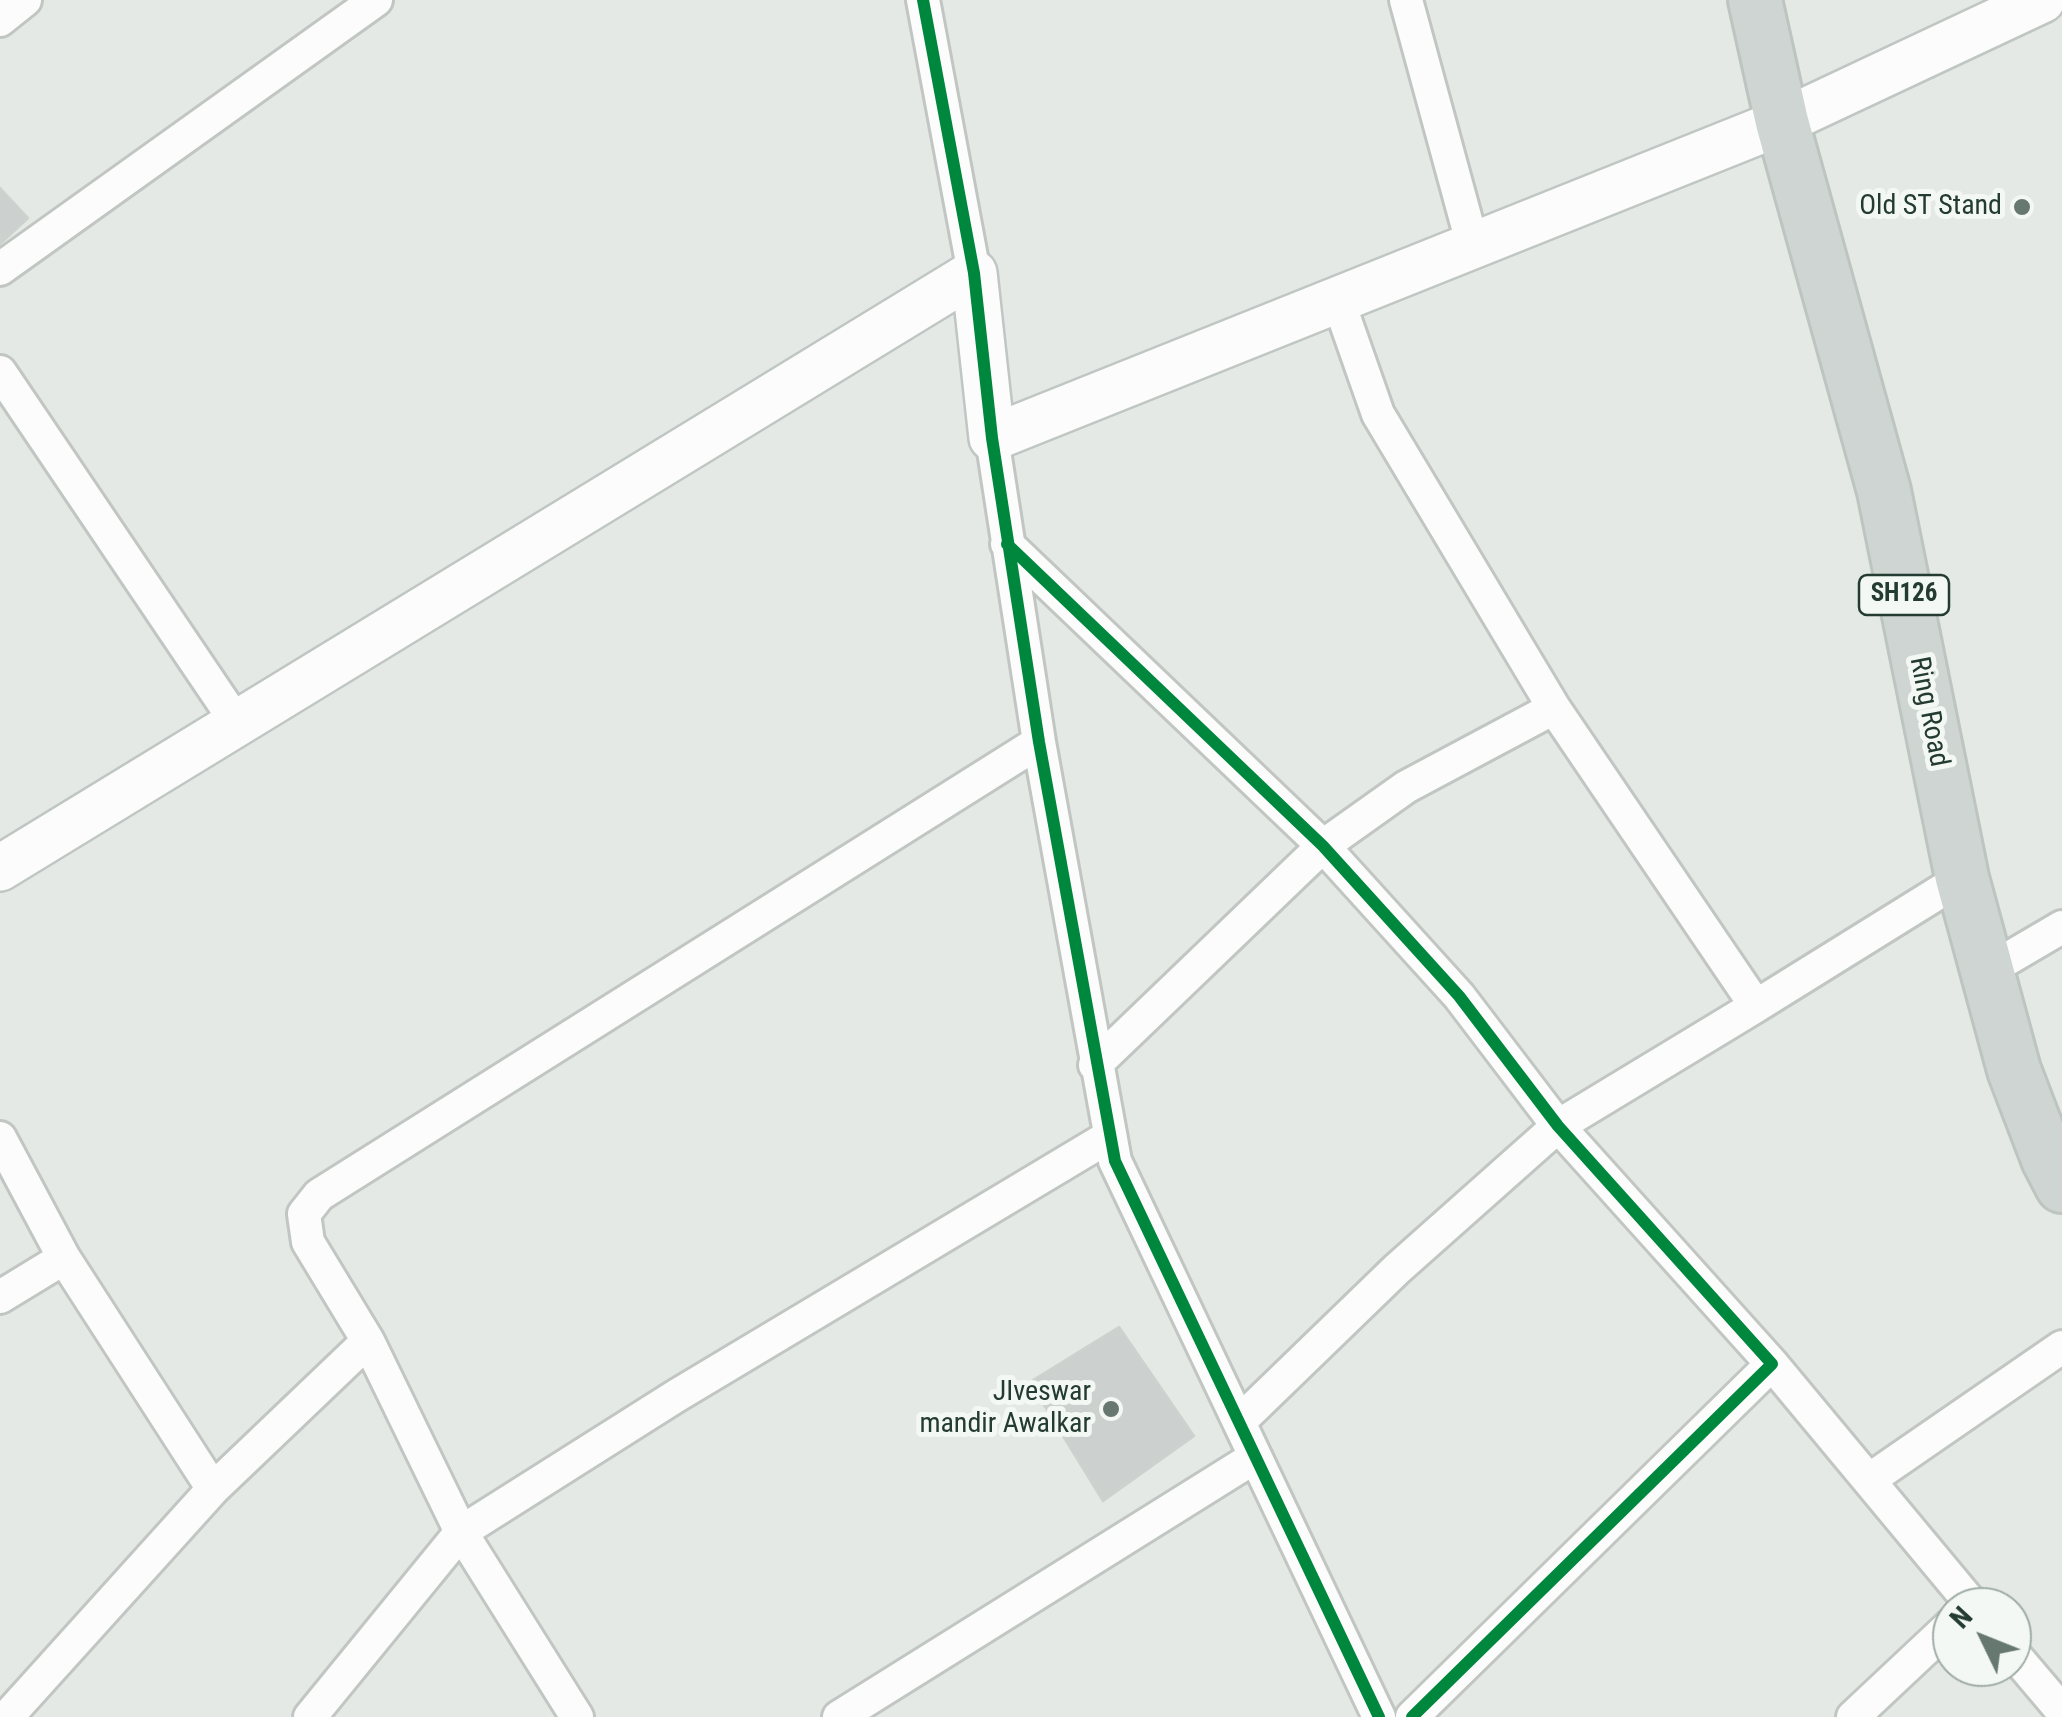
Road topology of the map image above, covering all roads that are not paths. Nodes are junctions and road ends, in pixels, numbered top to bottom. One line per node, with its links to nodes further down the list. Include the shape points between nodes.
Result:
1 (25, 0): 7 (street)
2 (376, 0): 10 (street)
3 (923, 0): 11 (street)
4 (1406, 0): 9 (street)
5 (1755, 0): 8 (main road, Ring Road / SH126)
6 (2042, 0): 8 (street)
7 (0, 20)
8 (1782, 122): 9 (street); 21 (main road, Ring Road / SH126, via 1884,491)
9 (1473, 246): 12 (street)
10 (0, 269)
11 (974, 273): 14 (street); 17 (street)
12 (1338, 300): 14 (street); 16 (street, via 1378,414)
13 (0, 372): 17 (street)
14 (992, 438): 15 (street)
15 (1007, 544): 18 (street); 19 (street)
16 (1554, 708): 19 (street, via 1406,787); 24 (street)
17 (237, 723): 20 (street)
18 (1039, 742): 25 (street); 32 (street, via 320,1195 304,1214 308,1242)
19 (1322, 846): 25 (street); 26 (street, via 1459,996)
20 (0, 868)
21 (1962, 878): 23 (main road, Ring Road / SH126); 24 (street)
22 (2062, 927): 23 (street)
23 (1987, 971): 29 (main road, Ring Road / SH126, via 2014,1070)
24 (1756, 1006): 26 (street)
25 (1095, 1065): 27 (street)
26 (1558, 1126): 34 (street); 35 (street)
27 (1110, 1136): 35 (street, via 1115,1161); 39 (street)
28 (0, 1138): 30 (street)
29 (2062, 1186)
30 (64, 1258): 31 (street); 38 (street)
31 (0, 1297)
32 (368, 1340): 38 (street); 39 (street)
33 (2062, 1347): 37 (street)
34 (1772, 1364): 37 (street); 49 (street)
35 (1238, 1422): 36 (street)
36 (1255, 1456): 47 (street); 48 (street)
37 (1869, 1480): 40 (street)
38 (213, 1489): 44 (street)
39 (461, 1532): 45 (street); 46 (street)
40 (1949, 1587)
41 (1932, 1643): 50 (street)
42 (2032, 1676): 43 (street)
43 (2062, 1711)
44 (7, 1717)
45 (310, 1717)
46 (577, 1717)
47 (840, 1717)
48 (1379, 1717)
49 (1412, 1717)
50 (1852, 1717)

